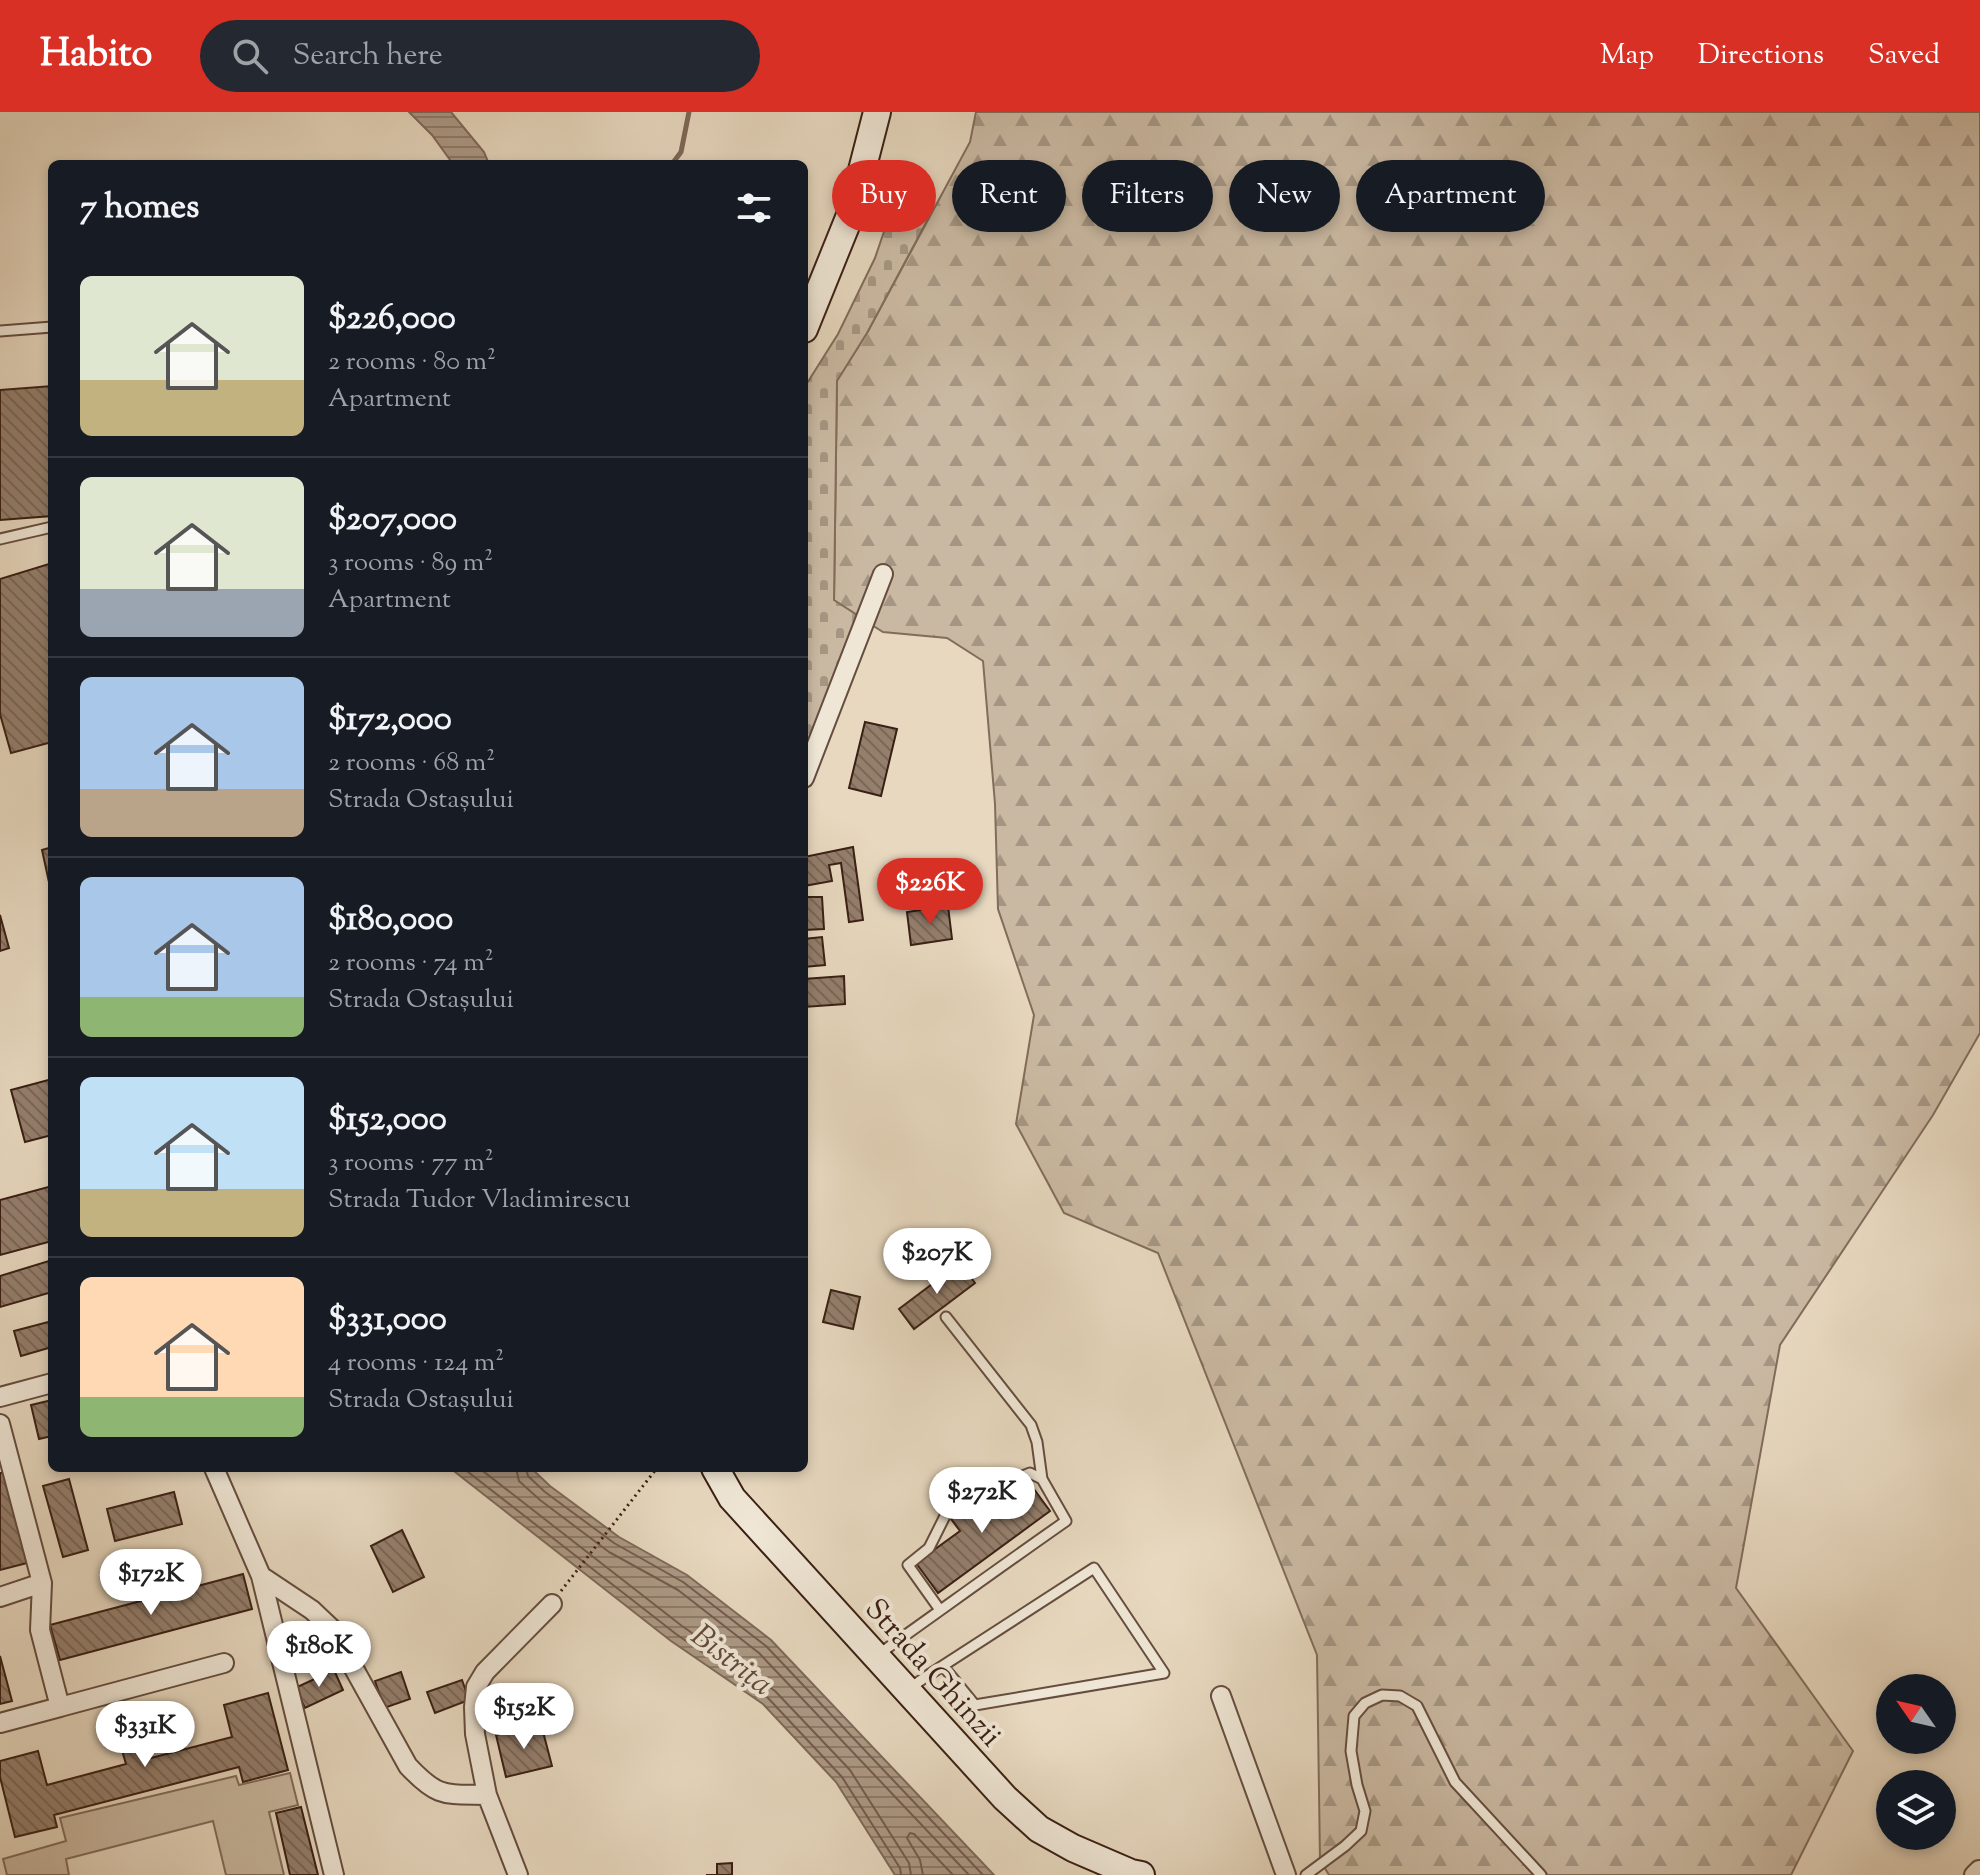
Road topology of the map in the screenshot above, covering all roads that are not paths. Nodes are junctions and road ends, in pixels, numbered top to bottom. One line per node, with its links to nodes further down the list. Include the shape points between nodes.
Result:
1 (877, 112): 2 (street, via 851,213)
2 (808, 319)
3 (48, 327): 4 (lane)
4 (0, 331)
5 (48, 528): 6 (lane)
6 (0, 539)
7 (883, 574): 8 (street)
8 (808, 768)
9 (946, 1317): 15 (lane, via 1031,1425)
10 (48, 1384): 11 (street)
11 (0, 1397)
12 (0, 1424): 17 (street)
13 (216, 1472): 16 (street)
14 (717, 1472): 21 (street, Strada Ghinzii, via 732,1498)
15 (1042, 1479): 20 (lane, via 1066,1521); 20 (lane, via 1030,1473 950,1506 929,1548 908,1565)
16 (261, 1576): 28 (street, via 332,1629 408,1766 425,1784 450,1794); 29 (street)
17 (42, 1583): 18 (street); 26 (street, via 40,1630)
18 (0, 1597)
19 (552, 1604): 28 (street, via 476,1687 475,1734)
20 (940, 1610): 21 (lane)
21 (876, 1656): 24 (street, Strada Ghinzii)
22 (224, 1663): 26 (street)
23 (943, 1666): 23 (lane, via 1094,1568 1164,1673 975,1705); 24 (lane)
24 (907, 1690): 31 (street, Strada Ghinzii, via 1039,1829)
25 (1221, 1696): 32 (street)
26 (60, 1707): 27 (street)
27 (0, 1723)
28 (487, 1795): 30 (street)
29 (334, 1875)
30 (518, 1875)
31 (1141, 1875)
32 (1286, 1875)
33 (1306, 1875): 34 (lane, via 1361,1831 1365,1811 1351,1751 1354,1716 1382,1695 1400,1696 1417,1706 1455,1782)
34 (1541, 1875)

